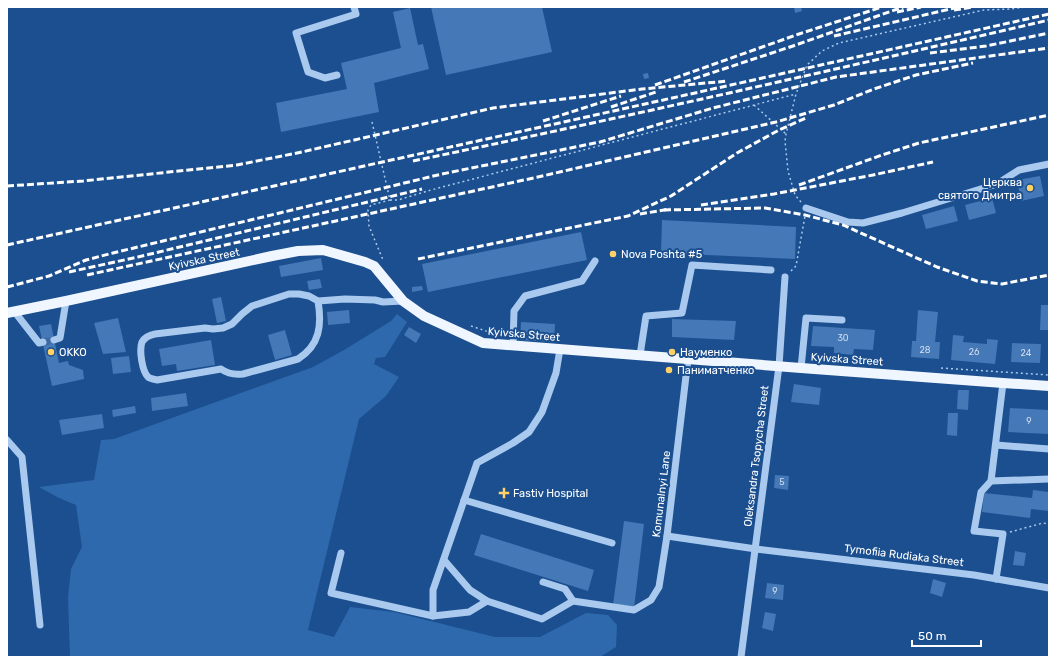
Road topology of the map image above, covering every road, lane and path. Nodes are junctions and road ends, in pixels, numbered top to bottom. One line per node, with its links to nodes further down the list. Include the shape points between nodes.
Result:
1 (354, 7): 5 (street, via 356,14 296,33 308,72 325,78)
2 (983, 7): 4 (path)
3 (1025, 7): 4 (path)
4 (984, 10): 6 (path, via 839,43 822,51 807,65)
5 (337, 75)
6 (796, 94): 7 (path); 9 (path)
7 (754, 105): 9 (path); 11 (path, via 398,200)
8 (372, 122): 11 (path)
9 (786, 134): 12 (path, via 788,171 795,195)
10 (1049, 164): 12 (street, via 1019,170 997,184 863,223 848,222)
11 (390, 200): 15 (path, via 371,204 368,210 369,226 387,272)
12 (806, 208): 16 (path, via 796,266)
13 (595, 261): 26 (street, via 582,281 525,296 514,312)
14 (771, 270): 28 (street, via 692,265 682,313 646,316)
15 (380, 274): 17 (main road, Kyivska Street, via 374,266 365,262 323,250 298,251); 19 (main road, Kyivska Street)
16 (785, 277): 30 (street, Oleksandra Tsopycha Street)
17 (66, 301): 20 (main road, Kyivska Street); 24 (street, via 60,338)
18 (318, 301): 18 (street, via 309,296 289,294 252,306 232,324 223,328 148,336 142,343 143,370 149,378 157,380 221,369 237,375 298,359 311,348 319,333); 19 (street)
19 (403, 301): 26 (main road, Kyivska Street, via 424,316 484,343)
20 (11, 312): 25 (street, via 38,343)
21 (842, 320): 31 (street, via 806,318)
22 (471, 326): 23 (path)
23 (492, 333)
24 (54, 340)
25 (43, 342)
26 (513, 346): 27 (main road, Kyivska Street)
27 (560, 349): 28 (main road, Kyivska Street); 41 (street, via 556,373 542,412 529,432 477,462)
28 (640, 356): 29 (main road, Kyivska Street)
29 (688, 359): 30 (main road, Kyivska Street); 44 (street, Komunalnyi Lane)
30 (779, 366): 31 (main road, Kyivska Street); 46 (street, Oleksandra Tsopycha Street)
31 (801, 368): 34 (main road, Kyivska Street)
32 (938, 368): 33 (path)
33 (1049, 375)
34 (1004, 383): 35 (main road, Kyivska Street); 37 (street)
35 (1049, 386)
36 (7, 440): 55 (street, via 22,457)
37 (996, 445): 38 (street); 40 (street)
38 (1049, 449)
39 (1049, 479): 40 (street)
40 (991, 481): 43 (street, via 980,492 974,531)
41 (464, 500): 45 (street); 48 (street)
42 (1049, 524): 43 (path, via 1043,523)
43 (1003, 534): 49 (street)
44 (667, 536): 46 (street, Tymofiia Rudiaka Street); 53 (street, Komunalnyi Lane, via 659,587 651,600 634,610)
45 (612, 543)
46 (756, 549): 49 (street, Tymofiia Rudiaka Street, via 974,574); 56 (street, Oleksandra Tsopycha Street)
47 (341, 553): 54 (street, via 331,593)
48 (444, 560): 52 (street, via 470,590); 54 (street, via 433,590)
49 (996, 579): 51 (street, Tymofiia Rudiaka Street)
50 (543, 582): 53 (street, via 565,589)
51 (1049, 588)
52 (487, 601): 53 (street, via 542,619); 54 (street, via 469,612)
53 (573, 601)
54 (433, 616)
55 (40, 625)
56 (742, 657)

